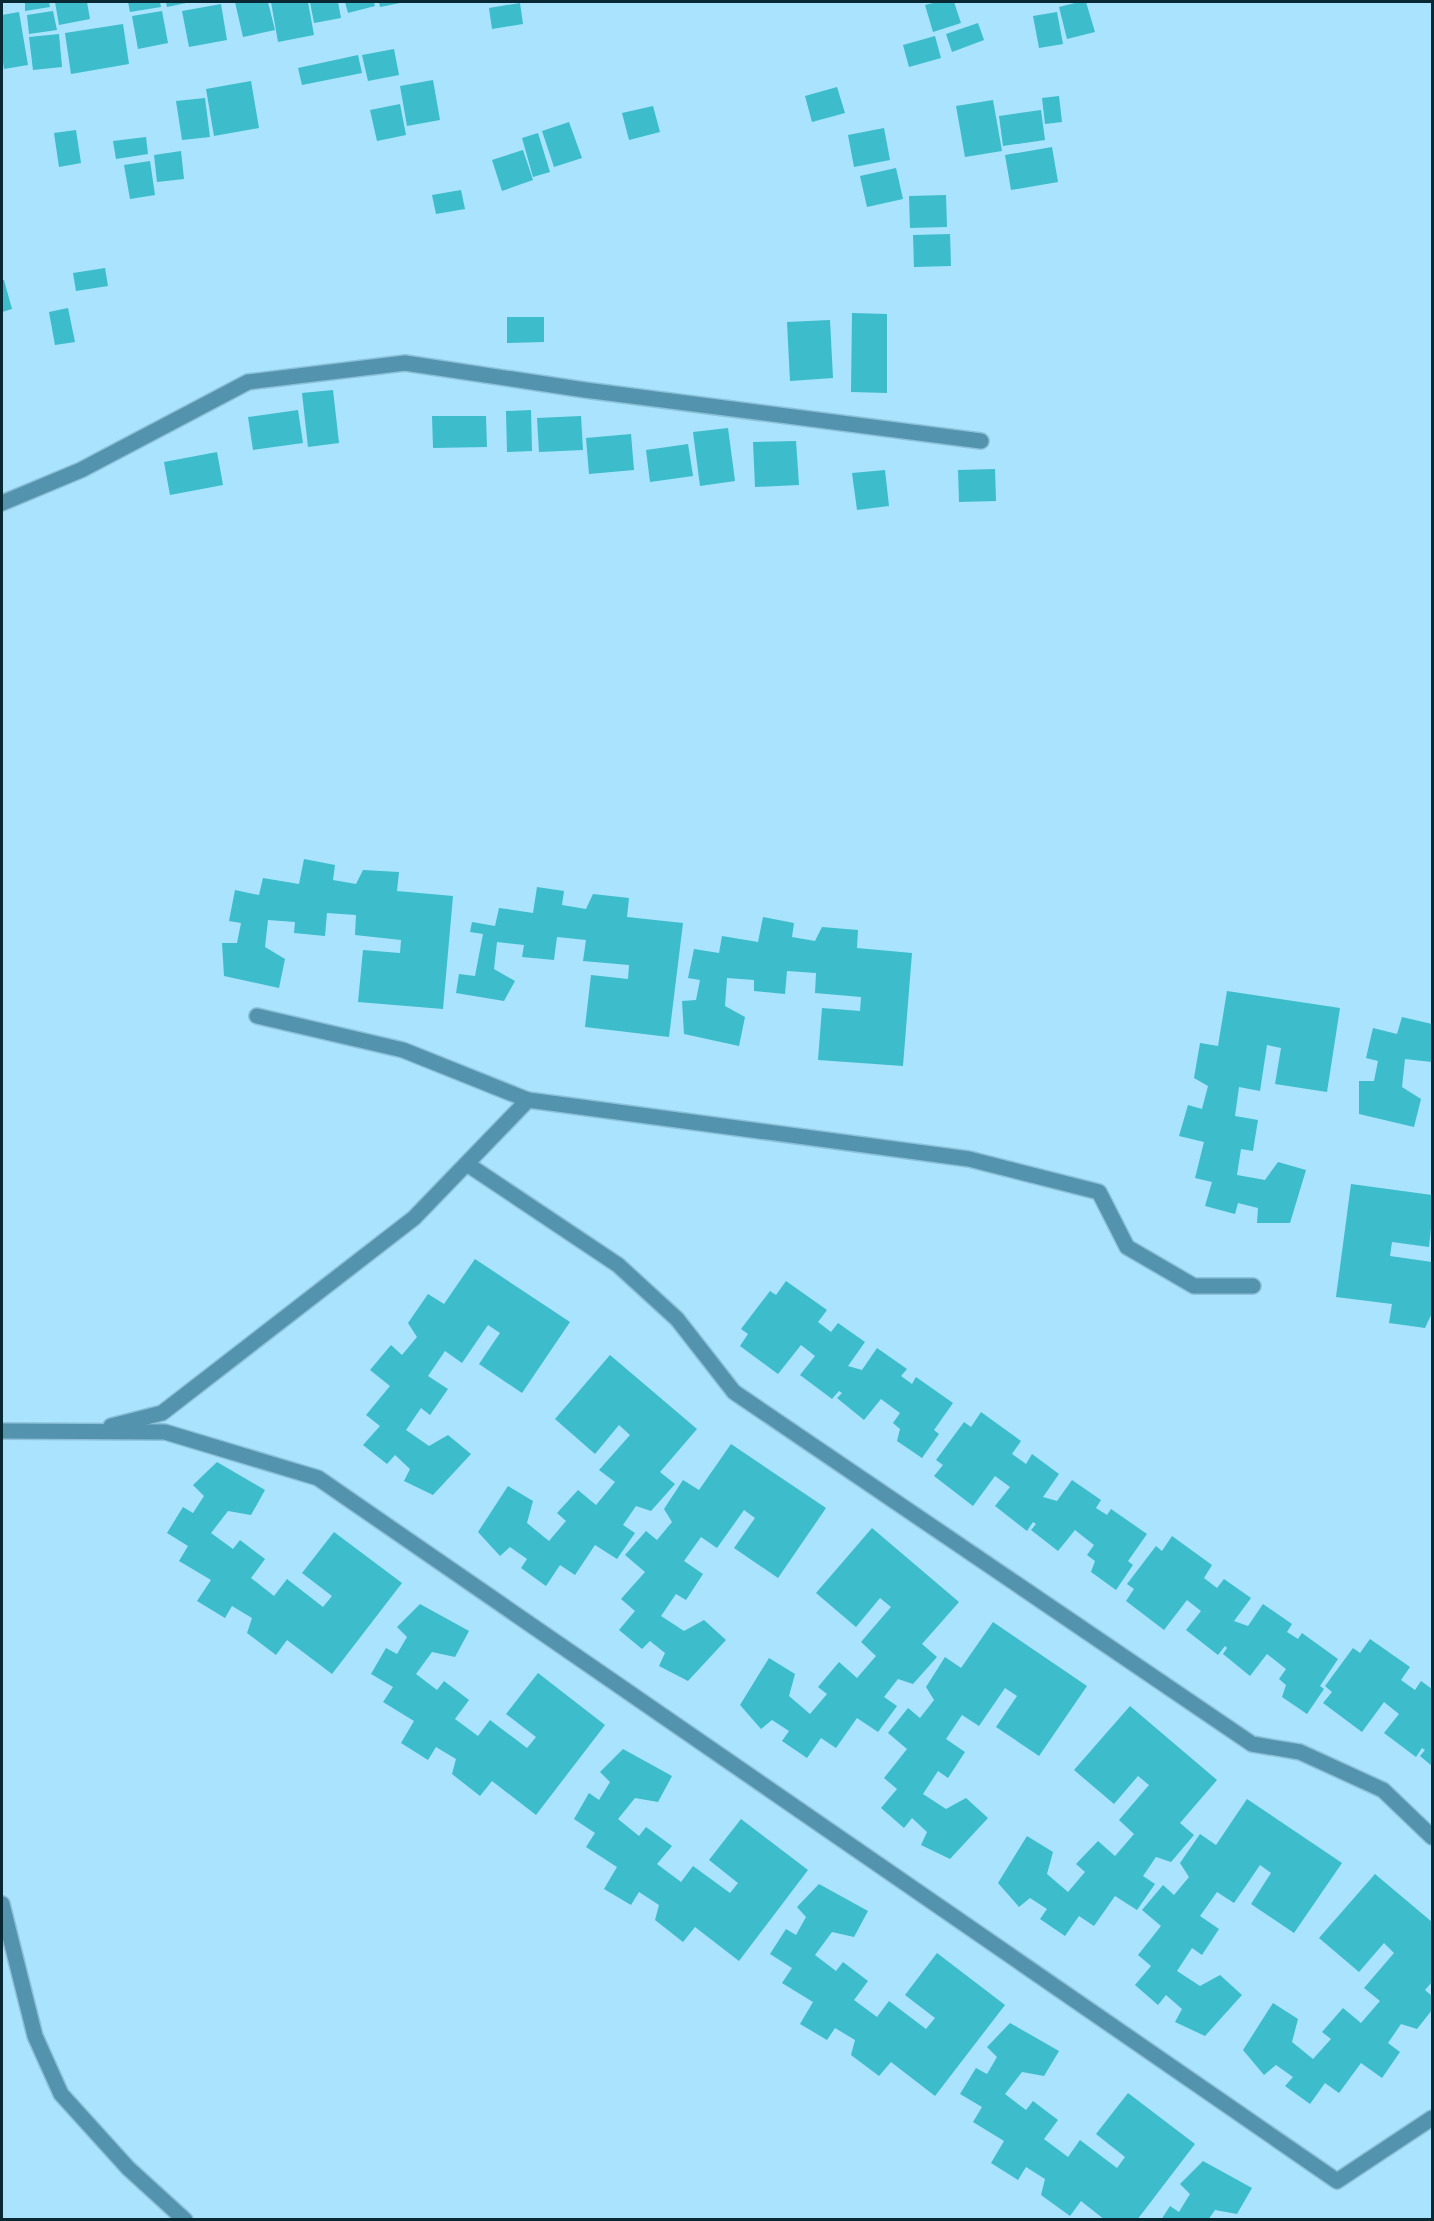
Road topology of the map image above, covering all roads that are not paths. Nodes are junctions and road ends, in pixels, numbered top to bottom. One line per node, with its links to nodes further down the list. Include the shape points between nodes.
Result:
1 (981, 441): 2 (street, via 405,363 248,382 81,470)
2 (2, 503)
3 (257, 1016): 4 (street, via 403,1050)
4 (528, 1100): 5 (street); 6 (street, via 969,1158 1100,1192 1127,1247 1194,1286)
5 (467, 1164): 8 (street, via 414,1218 162,1413); 9 (street, via 618,1265 677,1319 734,1392 1252,1744 1300,1752 1383,1790)
6 (1253, 1286)
7 (2, 1431): 8 (street)
8 (91, 1431): 11 (street, via 165,1432 318,1478 1336,2181)
9 (1432, 1837)
10 (2, 1904): 12 (street, via 35,2036 61,2094 129,2168)
11 (1432, 2118)
12 (185, 2220)

